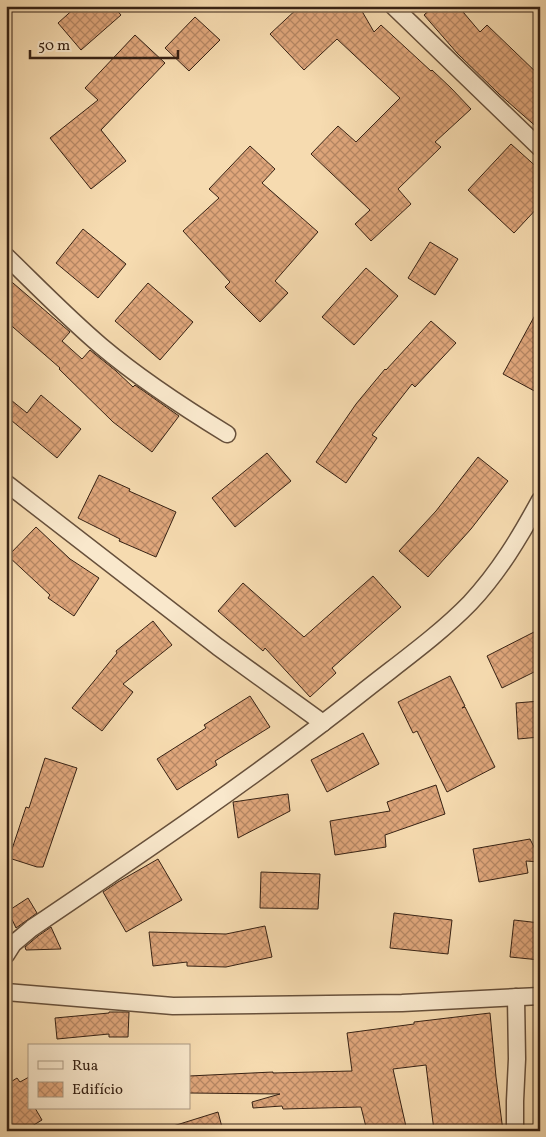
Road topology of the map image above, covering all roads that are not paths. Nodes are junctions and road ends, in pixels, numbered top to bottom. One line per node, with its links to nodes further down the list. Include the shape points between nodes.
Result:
1 (393, 6): 2 (street)
2 (540, 148)
3 (6, 256): 4 (street, via 102,346 183,407)
4 (227, 434)
5 (6, 483): 7 (street, via 218,647)
6 (540, 500): 7 (street, via 501,566 470,602 445,626)
7 (323, 723): 8 (street, via 176,830 32,928)
8 (6, 954)
9 (6, 992): 11 (street, via 173,1006 402,1004)
10 (540, 996): 11 (street)
11 (516, 997): 12 (street)
12 (515, 1131)

